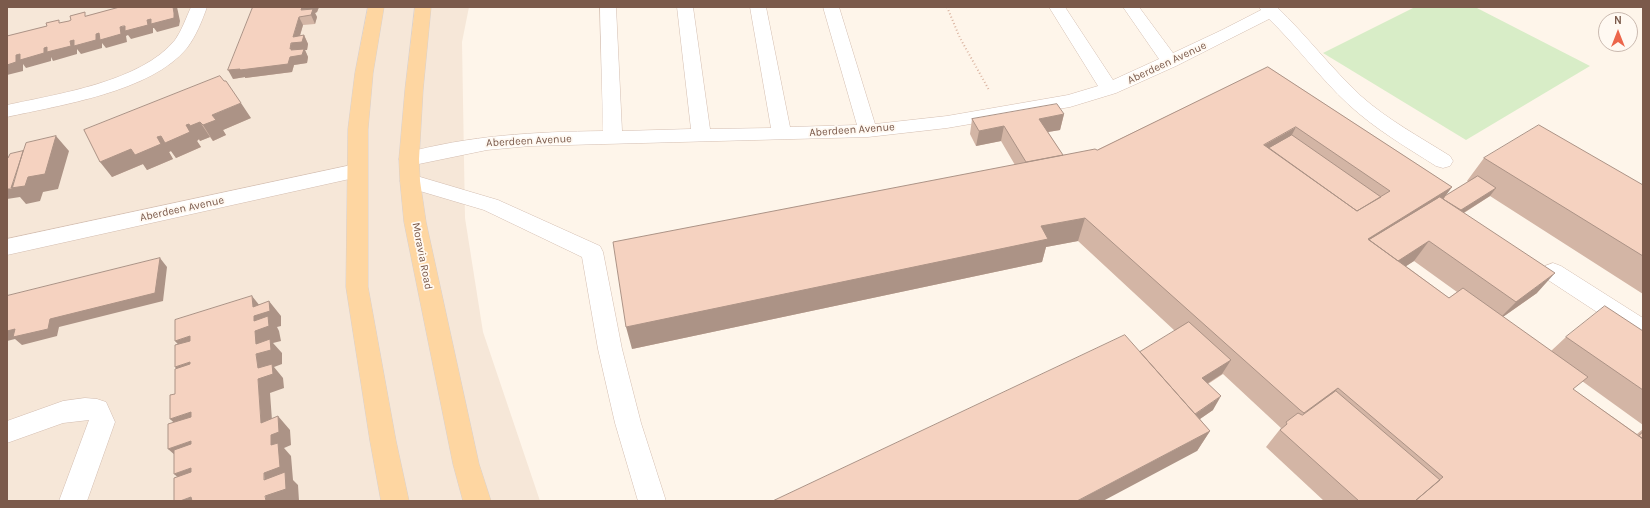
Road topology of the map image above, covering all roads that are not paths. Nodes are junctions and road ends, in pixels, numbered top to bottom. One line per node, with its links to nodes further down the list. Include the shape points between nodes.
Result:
1 (199, 7): 13 (street, via 177,48 144,72 114,85)
2 (376, 7): 20 (main road, via 364,73)
3 (423, 7): 19 (main road, Moravia Road, via 414,90)
4 (608, 7): 17 (street)
5 (685, 7): 16 (street)
6 (758, 7): 15 (street)
7 (831, 7): 14 (street)
8 (1057, 7): 12 (street)
9 (1131, 7): 11 (street)
10 (1269, 9): 11 (street, Aberdeen Avenue, via 1228,34); 18 (street, via 1355,100 1386,125)
11 (1170, 62): 12 (street, Aberdeen Avenue)
12 (1109, 89): 14 (street, Aberdeen Avenue, via 1070,100 1001,113)
13 (7, 111)
14 (868, 131): 15 (street, Aberdeen Avenue)
15 (782, 134): 16 (street, Aberdeen Avenue)
16 (701, 136): 17 (street, Aberdeen Avenue)
17 (612, 138): 19 (street, Aberdeen Avenue, via 530,139 487,143)
18 (1444, 161)
19 (410, 170): 27 (main road, Moravia Road, via 415,222 466,464); 28 (street, via 592,252 610,349 628,423)
20 (356, 171): 21 (street, Aberdeen Avenue); 26 (main road, via 357,287 382,441)
21 (7, 247)
22 (1553, 272): 23 (street)
23 (1643, 330)
24 (7, 432): 25 (street, via 55,414 83,408 97,410 102,422)
25 (73, 501)
26 (395, 501)
27 (477, 501)
28 (652, 501)

